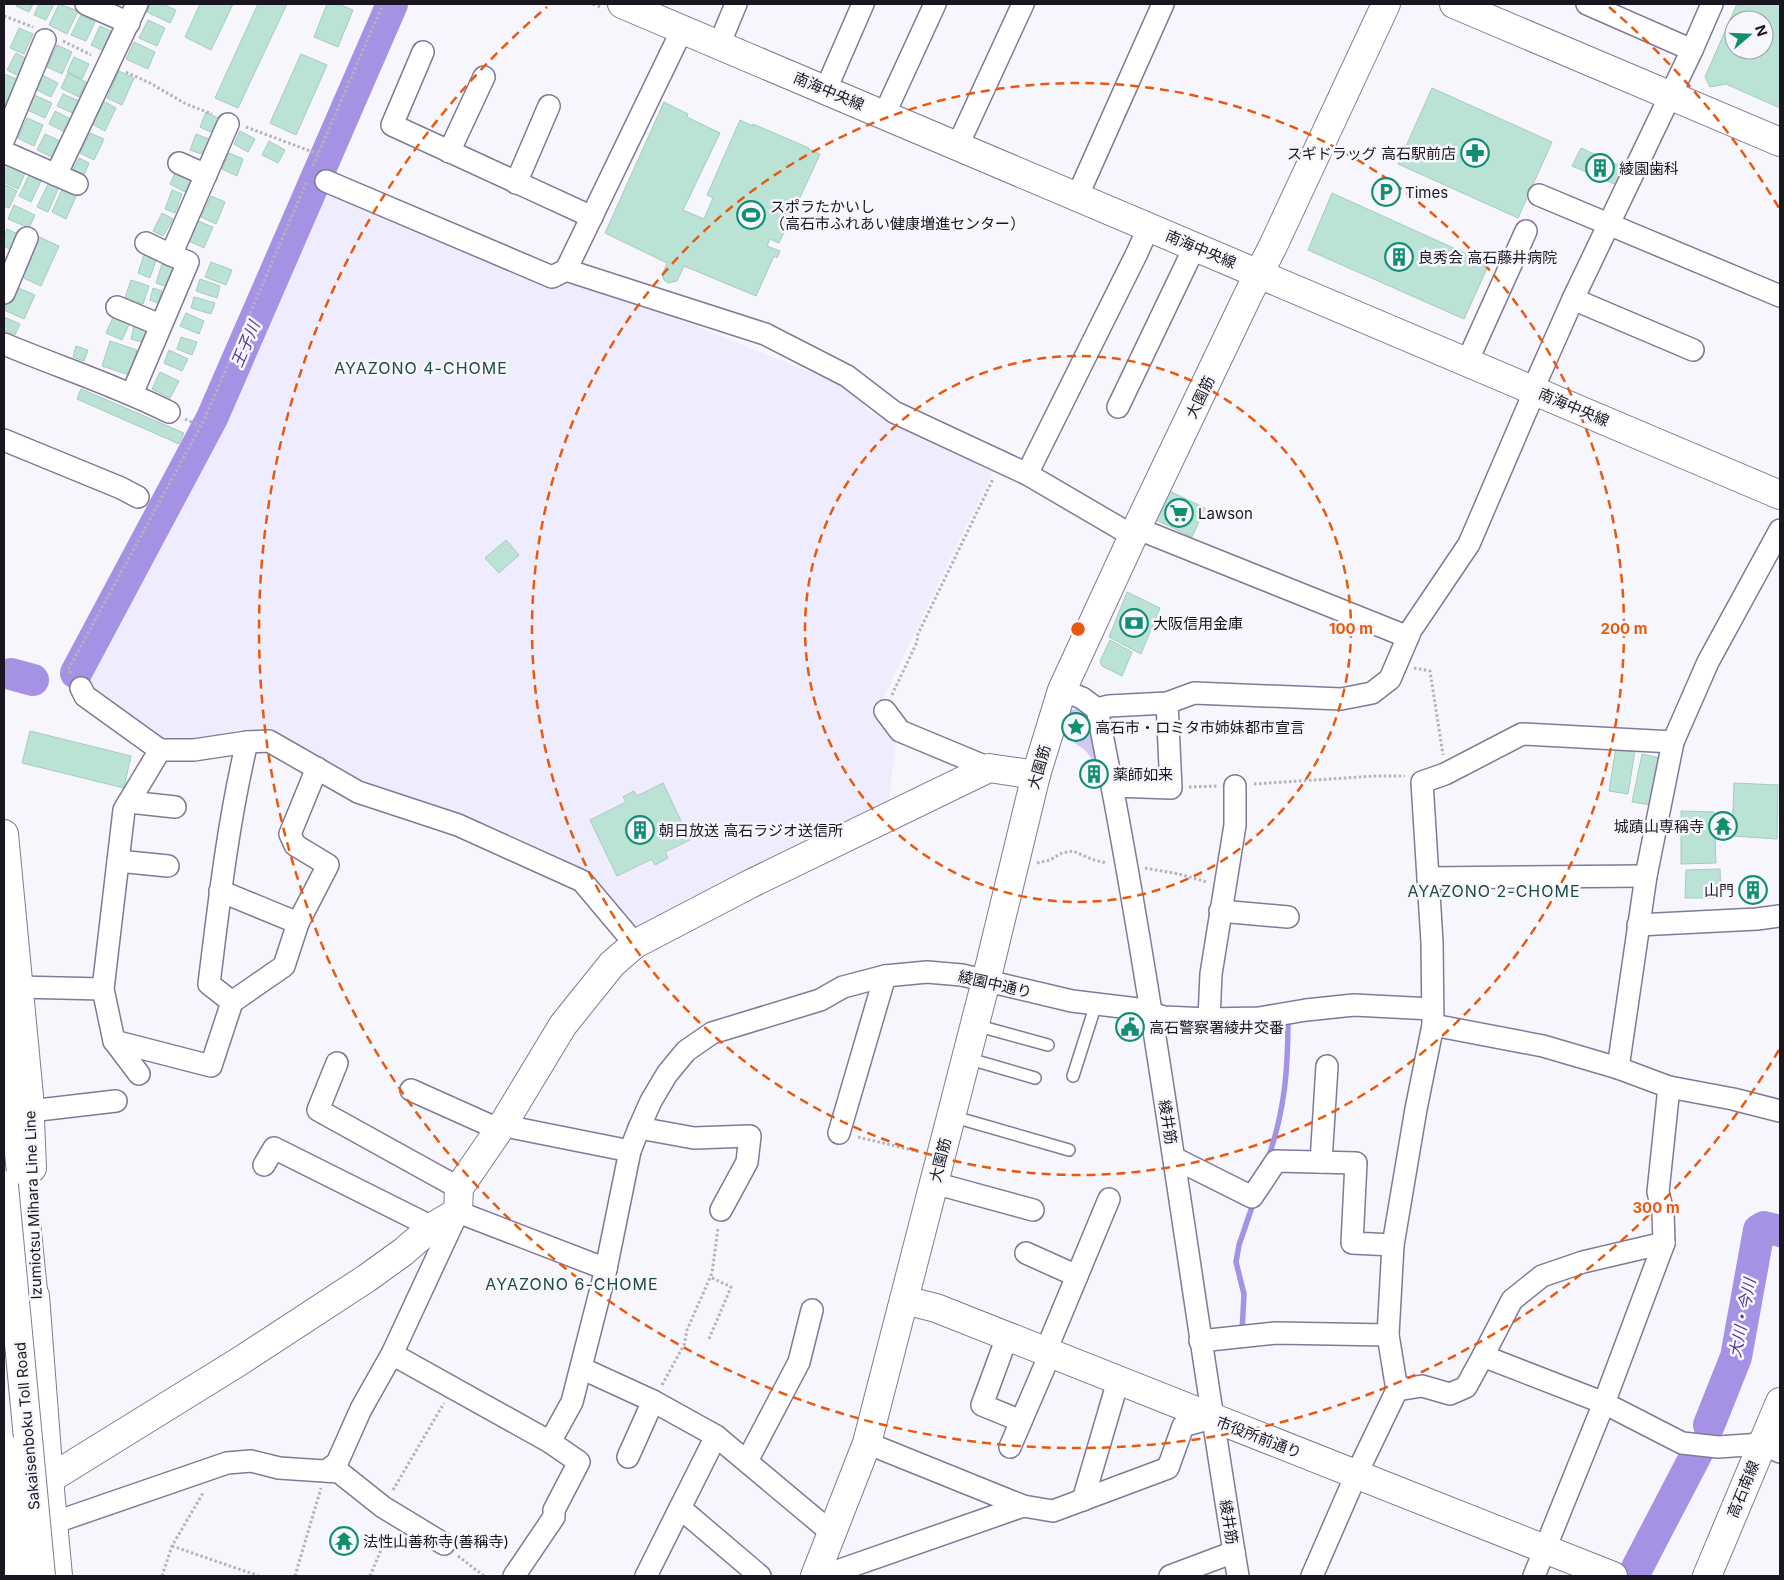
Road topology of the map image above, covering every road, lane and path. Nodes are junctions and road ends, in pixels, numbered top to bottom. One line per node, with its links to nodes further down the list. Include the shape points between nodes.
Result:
1 (86, 4): 13 (street)
2 (383, 4): 32 (path)
3 (736, 4): 17 (street)
4 (863, 4): 22 (street)
5 (935, 4): 25 (street)
6 (1023, 4): 29 (street)
7 (1163, 4): 40 (street)
8 (1386, 4): 51 (main road, 大園筋)
9 (1454, 4): 23 (main road)
10 (1587, 4): 18 (street)
11 (1712, 4): 18 (street)
12 (634, 6): 15 (main road, 南海中央線)
13 (133, 13): 20 (street)
14 (4, 16): 16 (path)
15 (682, 30): 17 (main road, 南海中央線); 41 (street)
16 (47, 36): 20 (path); 27 (street)
17 (719, 45): 22 (main road, 南海中央線)
18 (1692, 50): 23 (street)
19 (423, 52): 31 (street, via 392,125)
20 (109, 64): 26 (path, via 150,82 186,104); 34 (street)
21 (484, 77): 31 (street)
22 (826, 89): 25 (main road, 南海中央線)
23 (1670, 96): 28 (main road); 42 (street)
24 (550, 106): 37 (street)
25 (884, 115): 29 (main road, 南海中央線)
26 (227, 121): 32 (path); 35 (street)
27 (4, 139)
28 (1780, 142)
29 (958, 146): 40 (main road, 南海中央線)
30 (4, 152): 34 (street)
31 (449, 152): 37 (street)
32 (318, 154): 73 (path, via 204,420)
33 (179, 163): 35 (street)
34 (56, 175): 38 (street)
35 (206, 175): 48 (street)
36 (326, 181): 50 (street, via 552,277)
37 (516, 183): 41 (street)
38 (77, 184)
39 (1539, 195): 42 (street)
40 (1077, 197): 43 (main road, 南海中央線)
41 (592, 217): 50 (street)
42 (1609, 224): 53 (street); 54 (street)
43 (1149, 226): 47 (main road, 南海中央線); 66 (street)
44 (1526, 231): 59 (street)
45 (27, 238): 49 (street)
46 (146, 243): 48 (street)
47 (1195, 246): 51 (main road, 南海中央線); 62 (street)
48 (171, 255): 56 (street, via 188,262)
49 (8, 269): 52 (street)
50 (566, 270): 65 (street, via 765,334 847,376 894,412)
51 (1259, 274): 59 (main road, 南海中央線); 70 (main road, 大園筋)
52 (4, 293)
53 (1780, 296)
54 (1573, 299): 58 (street); 60 (street)
55 (117, 307): 56 (street)
56 (160, 325): 61 (street)
57 (4, 344): 61 (street, via 58,356)
58 (1693, 350)
59 (1467, 362): 60 (main road, 南海中央線)
60 (1533, 389): 68 (main road, 南海中央線); 71 (street, via 1469,544)
61 (132, 394): 63 (street)
62 (1118, 407)
63 (169, 412)
64 (4, 440): 67 (street, via 53,450)
65 (1001, 462): 66 (street); 78 (path)
66 (1027, 474): 70 (street)
67 (129, 486)
68 (1780, 495)
69 (1780, 530): 80 (street, via 1708,662)
70 (1135, 532): 71 (street); 75 (main road, 大園筋)
71 (1408, 637): 72 (street)
72 (1396, 664): 76 (street, via 1390,679 1372,693 1341,699 1194,693); 84 (path, via 1430,671)
73 (68, 670)
74 (81, 688): 81 (street, via 85,696)
75 (1062, 690): 77 (street, via 1082,698); 85 (main road, 大園筋)
76 (1167, 704): 77 (street); 89 (street)
77 (1097, 709): 87 (street, 綾井筋)
78 (884, 711): 83 (street, via 900,731)
79 (247, 742): 81 (street, via 194,750); 82 (street, via 269,741); 100 (street)
80 (1673, 742): 84 (street, via 1522,734); 97 (street)
81 (160, 750): 90 (street)
82 (317, 768): 104 (street, via 290,834 295,845 328,865); 106 (street, via 358,792 458,825 582,881)
83 (989, 768): 85 (main road); 106 (main road, via 750,884)
84 (1445, 774): 86 (street)
85 (1036, 775): 94 (main road, 大園筋)
86 (1422, 782): 88 (path, via 1421,776 1375,776); 98 (street)
87 (1112, 786): 89 (street); 96 (street, 綾井筋)
88 (1235, 786): 89 (path); 99 (street)
89 (1171, 788)
90 (129, 802): 91 (street); 93 (street, via 124,810)
91 (175, 807)
92 (4, 834): 110 (main road)
93 (118, 861): 95 (street); 109 (street)
94 (1015, 861): 96 (path, via 1030,864 1050,860 1062,852 1073,852); 108 (main road, 大園筋)
95 (168, 866)
96 (1126, 868): 99 (path); 113 (street, 綾井筋)
97 (1646, 876): 98 (street); 105 (street)
98 (1428, 878): 114 (street)
99 (1230, 881): 101 (street)
100 (220, 891): 104 (street); 111 (street, via 209,984)
101 (1220, 911): 103 (street); 115 (street, via 1210,974)
102 (1780, 916): 105 (street)
103 (1288, 917)
104 (298, 923): 111 (street, via 284,966)
105 (1638, 925): 122 (street)
106 (635, 944): 132 (main road, via 612,964 563,1026)
107 (885, 976): 108 (street, 綾園中通り, via 927,972); 133 (street, 綾園中通り, via 843,987 820,1000 712,1033 686,1051 667,1074); 134 (street)
108 (986, 981): 112 (street, 綾園中通り); 116 (main road, 大園筋)
109 (103, 989): 110 (street); 117 (street)
110 (11, 996): 129 (main road, Izumiotsu Mihara Line Line)
111 (232, 1002): 117 (street, via 211,1066)
112 (1096, 1004): 113 (street, 綾園中通り); 124 (lane)
113 (1151, 1013): 115 (street, 綾園中通り); 138 (street, 綾井筋)
114 (1432, 1017): 115 (street, 綾園中通り, via 1354,1005 1259,1018); 122 (street, 綾園中通り); 149 (street)
115 (1209, 1019)
116 (974, 1025): 118 (lane); 119 (main road, 大園筋)
117 (114, 1041): 123 (street)
118 (1048, 1045)
119 (966, 1058): 125 (lane); 131 (main road, 大園筋)
120 (337, 1063): 144 (street, via 318,1110)
121 (1327, 1066): 139 (street)
122 (1618, 1068): 126 (street, 綾園中通り)
123 (139, 1074)
124 (1073, 1076)
125 (1035, 1078)
126 (1669, 1088): 130 (street, 綾園中通り); 148 (street, via 1658,1192 1663,1212)
127 (412, 1090): 132 (street)
128 (116, 1101): 129 (street)
129 (21, 1104): 183 (main road, Izumiotsu Mihara Line Line)
130 (1780, 1111)
131 (951, 1116): 135 (lane); 141 (main road, 大園筋)
132 (501, 1125): 136 (street); 144 (main road)
133 (639, 1128): 136 (street, 綾園中通り); 145 (street, via 694,1138 750,1136 747,1162)
134 (840, 1133): 137 (path)
135 (1069, 1150)
136 (630, 1151): 151 (street, 綾園中通り)
137 (925, 1153)
138 (1174, 1158): 139 (street, via 1252,1197 1276,1161); 159 (street, 綾井筋)
139 (1321, 1162): 149 (street, via 1356,1163 1352,1243)
140 (264, 1165): 147 (street, via 274,1148)
141 (934, 1183): 146 (street); 154 (main road, 大園筋)
142 (4, 1185): 197 (main road, Sakaisenboku Toll Road, bridge)
143 (1109, 1199): 152 (street)
144 (458, 1200): 147 (main road); 151 (street); 160 (street)
145 (720, 1210): 153 (path)
146 (1033, 1210)
147 (432, 1226): 183 (main road, via 367,1278)
148 (1664, 1242): 162 (street, via 1542,1276 1512,1300); 169 (street)
149 (1393, 1245): 156 (street)
150 (1026, 1253): 152 (street)
151 (606, 1269): 163 (street, 綾園中通り)
152 (1077, 1276): 161 (street, via 1050,1341)
153 (710, 1277): 158 (path, via 731,1287); 167 (path, via 687,1330 684,1345)
154 (904, 1300): 157 (main road, 市役所前通り, via 936,1308); 174 (main road, 大園筋)
155 (812, 1310): 179 (street, via 799,1362)
156 (1388, 1335): 159 (street, via 1276,1334); 166 (street)
157 (1007, 1336): 161 (main road, 市役所前通り); 171 (street, via 982,1405)
158 (710, 1339)
159 (1200, 1341): 170 (street, 綾井筋)
160 (392, 1354): 165 (street); 181 (street, via 337,1463)
161 (1050, 1354): 164 (main road, 市役所前通り); 171 (street)
162 (1483, 1356): 166 (street, via 1466,1387 1450,1394 1422,1386); 169 (street)
163 (581, 1368): 167 (street); 173 (street, 綾園中通り, via 572,1402)
164 (1118, 1381): 170 (main road, 市役所前通り); 184 (street)
165 (453, 1387): 173 (street); 188 (path)
166 (1397, 1390): 182 (street)
167 (653, 1401): 172 (street); 178 (street)
168 (1780, 1402): 177 (main road, 高石南線)
169 (1604, 1403): 177 (street, via 1682,1443); 193 (street)
170 (1212, 1418): 182 (main road, 市役所前通り); 184 (street, via 1183,1426 1168,1468); 194 (street, 綾井筋)
171 (1021, 1421): 175 (street)
172 (716, 1436): 179 (street); 187 (street)
173 (550, 1442): 204 (street, via 579,1462 554,1510 554,1517)
174 (867, 1443): 185 (street); 190 (main road, 大園筋)
175 (1010, 1447)
176 (4, 1448): 196 (main road, Sakaisenboku Toll Road, bridge)
177 (1771, 1448): 213 (main road, 高石南線)
178 (628, 1457)
179 (747, 1462): 190 (street)
180 (227, 1463): 181 (street, via 251,1461 279,1468); 189 (street); 192 (path, via 206,1488)
181 (326, 1471): 188 (street, via 339,1472); 201 (path)
182 (1356, 1475): 193 (main road, 市役所前通り); 210 (street)
183 (49, 1479): 186 (main road); 189 (main road, Izumiotsu Mihara Line Line)
184 (1083, 1500): 185 (street, via 1053,1511)
185 (1023, 1506): 207 (street)
186 (4, 1508)
187 (680, 1508): 195 (street); 205 (street)
188 (389, 1510): 191 (street); 202 (path)
189 (53, 1523): 198 (main road, Izumiotsu Mihara Line Line)
190 (832, 1533): 206 (main road, 大園筋)
191 (444, 1544): 203 (path)
192 (172, 1546): 199 (path); 200 (path)
193 (1546, 1550): 211 (street); 212 (main road, 市役所前通り)
194 (1234, 1552): 208 (street); 209 (street, 綾井筋)
195 (650, 1575)
196 (16, 1576)
197 (41, 1576)
198 (58, 1576)
199 (162, 1576)
200 (259, 1576)
201 (295, 1576)
202 (370, 1576)
203 (484, 1576)
204 (514, 1576)
205 (760, 1576)
206 (815, 1576)
207 (823, 1576)
208 (1170, 1576)
209 (1238, 1576)
210 (1312, 1576)
211 (1534, 1576)
212 (1613, 1576)
213 (1707, 1576)

